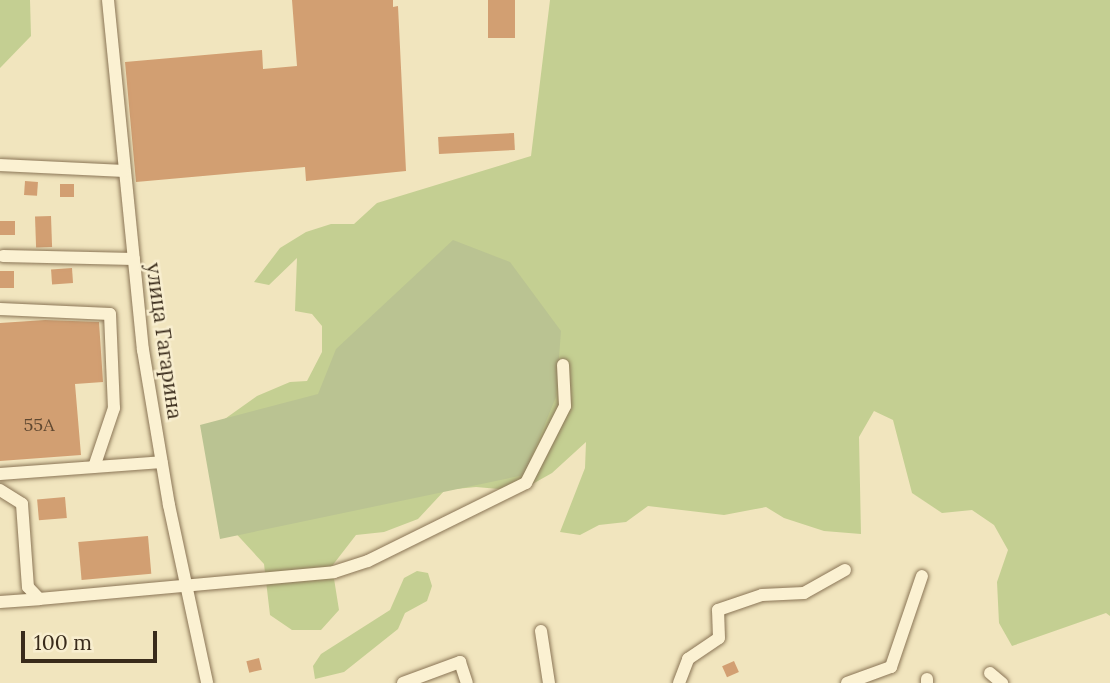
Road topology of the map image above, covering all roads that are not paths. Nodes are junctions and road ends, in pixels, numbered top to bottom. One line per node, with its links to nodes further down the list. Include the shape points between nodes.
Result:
1 (108, 0): 3 (street, улица Гагарина)
2 (0, 164): 3 (street)
3 (124, 171): 5 (street, улица Гагарина)
4 (3, 256): 5 (street)
5 (134, 259): 8 (street, улица Гагарина)
6 (0, 309): 9 (street, via 110,314 114,408)
7 (564, 365): 14 (street, via 565,406 526,483 368,561 334,572)
8 (162, 462): 9 (street); 14 (street, улица Гагарина)
9 (94, 467): 10 (street)
10 (0, 474)
11 (0, 490): 15 (street, via 22,504 28,587)
12 (845, 570): 23 (street, via 804,593 762,595 718,610 719,638 688,659)
13 (922, 576): 24 (street, via 891,667)
14 (185, 587): 15 (street); 19 (street, улица Гагарина)
15 (39, 599): 16 (street)
16 (0, 602)
17 (541, 631): 22 (street)
18 (990, 673): 25 (street)
19 (207, 683)
20 (403, 683): 21 (street, via 460,662)
21 (467, 683)
22 (549, 683)
23 (679, 683)
24 (847, 683)
25 (1002, 683)

